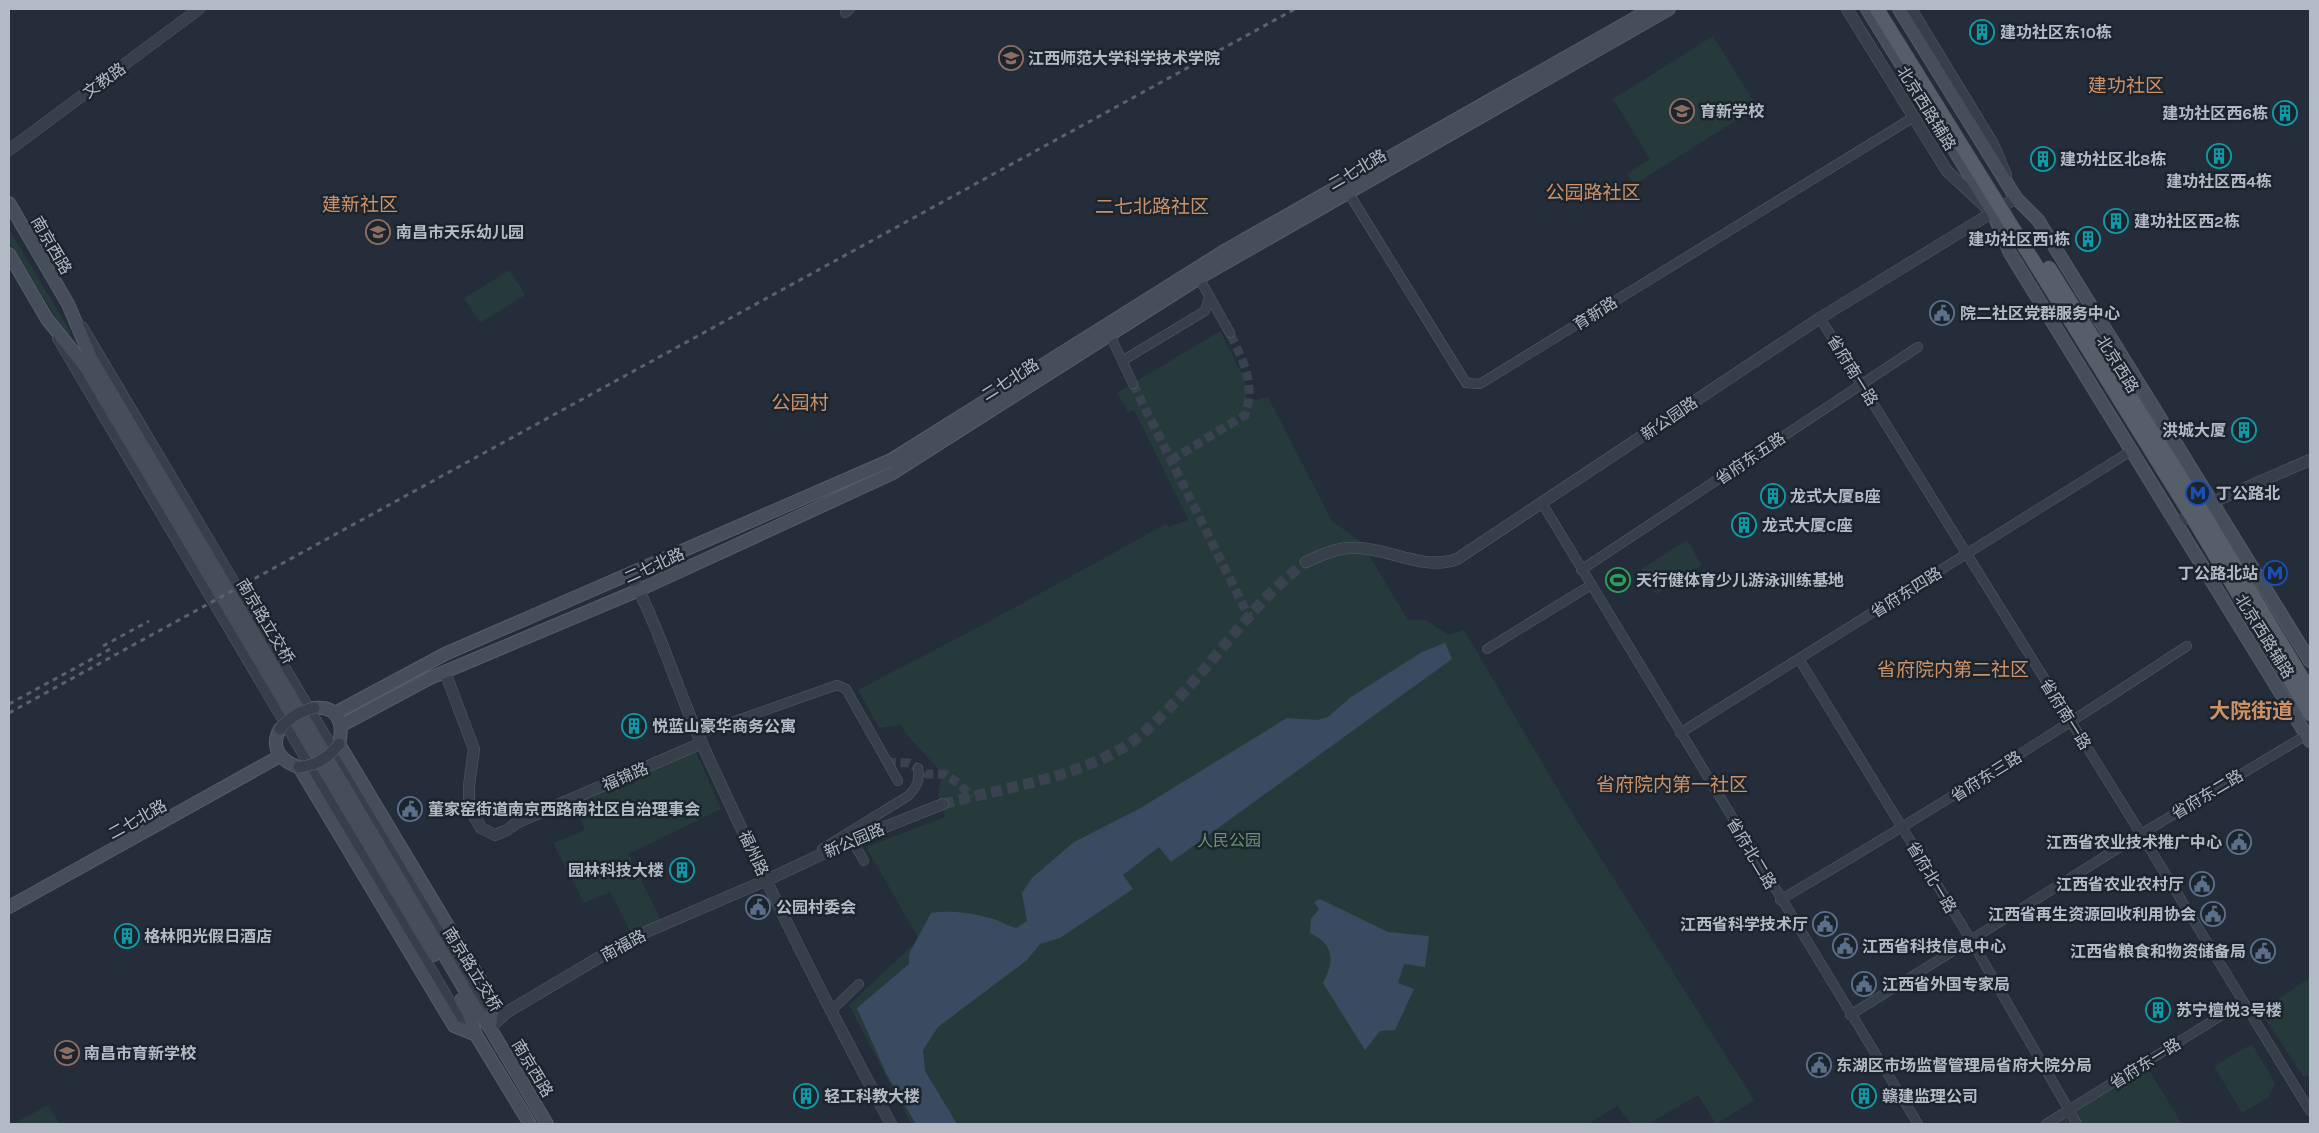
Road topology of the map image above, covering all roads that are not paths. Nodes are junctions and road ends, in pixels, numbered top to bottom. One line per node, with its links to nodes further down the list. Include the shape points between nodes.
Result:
1 (199, 9): 11 (street, 文教路)
2 (1650, 9): 34 (main road, 二七北路, via 1226,250 891,460)
3 (1669, 9): 12 (main road, 二七北路)
4 (1847, 9): 10 (street, 北京西路辅路)
5 (1867, 9): 14 (main road, 北京西路辅路)
6 (1877, 9): 14 (main road, 北京西路)
7 (1888, 9): 14 (main road, 北京西路)
8 (1899, 9): 14 (main road, 北京西路辅路)
9 (1911, 9): 14 (street, 北京西路辅路, via 1993,144)
10 (1914, 117): 12 (street, 育新路, via 1480,384 1466,383); 14 (street, 北京西路辅路, via 1947,170)
11 (9, 150)
12 (1348, 192): 16 (main road, 二七北路)
13 (9, 203): 18 (main road, 南京西路)
14 (2004, 206): 19 (street, 新公园路); 26 (main road, 北京西路辅路, via 2010,253); 29 (main road, 北京西路)
15 (9, 254): 72 (main road, 南京路立交桥, via 48,319 84,365 468,1012)
16 (1199, 278): 17 (street); 21 (main road, 二七北路)
17 (1209, 296): 20 (street); 23 (street, via 1205,311)
18 (68, 304): 71 (main road, 南京路立交桥, via 91,358)
19 (1820, 318): 25 (street, 省府南一路); 28 (street, 新公园路)
20 (1230, 333)
21 (1110, 335): 23 (street); 36 (main road, 二七北路, via 891,474)
22 (1918, 347): 25 (street, 省府东五路)
23 (1122, 361): 24 (street)
24 (1133, 384)
25 (1862, 384): 31 (street, 省府南一路); 33 (street, 省府东五路)
26 (2132, 451): 30 (main road, 北京西路辅路); 31 (street, 省府东四路)
27 (2310, 460): 29 (street)
28 (1542, 503): 32 (street, 新公园路, via 1446,563 1428,563 1357,547 1325,552); 33 (street, 省府北二路)
29 (2202, 508): 30 (street); 40 (main road, 北京西路辅路); 42 (main road, 北京西路); 45 (main road, 北京西路)
30 (2176, 524): 50 (main road, 北京西路辅路)
31 (1967, 554): 39 (street, 省府东四路); 46 (street, 省府南一路)
32 (1306, 562)
33 (1581, 570): 35 (street, 省府北二路)
34 (631, 575): 36 (street, 福州路); 44 (main road, 二七北路, via 445,654)
35 (1591, 585): 38 (street); 49 (street, 省府北二路)
36 (639, 590): 41 (main road, 二七北路); 51 (street, 福州路)
37 (2187, 646): 46 (street, 省府东三路)
38 (1487, 649)
39 (1799, 659): 49 (street, 省府东四路); 58 (street, 省府北一路)
40 (2310, 662)
41 (445, 672): 47 (main road, 二七北路); 51 (street, 福锦路, via 474,749 469,807 481,828 495,835)
42 (2310, 691)
43 (314, 708): 44 (main road); 48 (street, bridge, via 284,722)
44 (335, 712): 47 (main road)
45 (2310, 714)
46 (2071, 723): 58 (street, 省府东三路); 59 (street, 省府南一路)
47 (342, 725): 52 (main road)
48 (280, 729): 53 (main road, via 276,744)
49 (1680, 733): 64 (street, 省府北二路)
50 (2309, 736): 59 (street, 省府东二路)
51 (700, 738): 56 (street, 福锦路, via 837,685 846,689); 63 (street, 福州路)
52 (339, 744): 54 (street, bridge, via 330,755 310,766); 71 (main road, via 493,1001)
53 (280, 756): 54 (main road, via 287,764); 65 (main road, 二七北路)
54 (299, 767): 72 (main road, via 454,1026)
55 (918, 768): 62 (street, via 920,776 916,788 908,796)
56 (898, 781)
57 (943, 804): 60 (street, 新公园路)
58 (1902, 828): 64 (street, 省府东三路); 66 (street, 省府北一路)
59 (2141, 834): 66 (street, 省府东二路); 68 (street, 省府南一路)
60 (852, 840): 61 (street); 62 (street, 新公园路)
61 (864, 861)
62 (795, 866): 63 (street, 新公园路)
63 (767, 880): 69 (street, 福州路); 71 (street, 南福路, via 632,938 507,1012)
64 (1780, 900): 70 (street, 省府北二路)
65 (9, 908)
66 (1971, 940): 70 (street, 省府东二路); 73 (street, 省府北一路)
67 (859, 984): 69 (street)
68 (2243, 1002): 73 (street, 省府东一路); 74 (street, 省府南一路)
69 (832, 1010): 77 (street, 福州路)
70 (1850, 1015): 78 (street, 省府北二路)
71 (490, 1028): 76 (main road, 南京西路)
72 (476, 1035): 75 (main road, 南京西路)
73 (2069, 1110): 79 (street, 省府东一路); 80 (street, 省府北一路)
74 (2310, 1111)
75 (530, 1124)
76 (547, 1124)
77 (891, 1124)
78 (1918, 1124)
79 (2046, 1124)
80 (2077, 1124)

